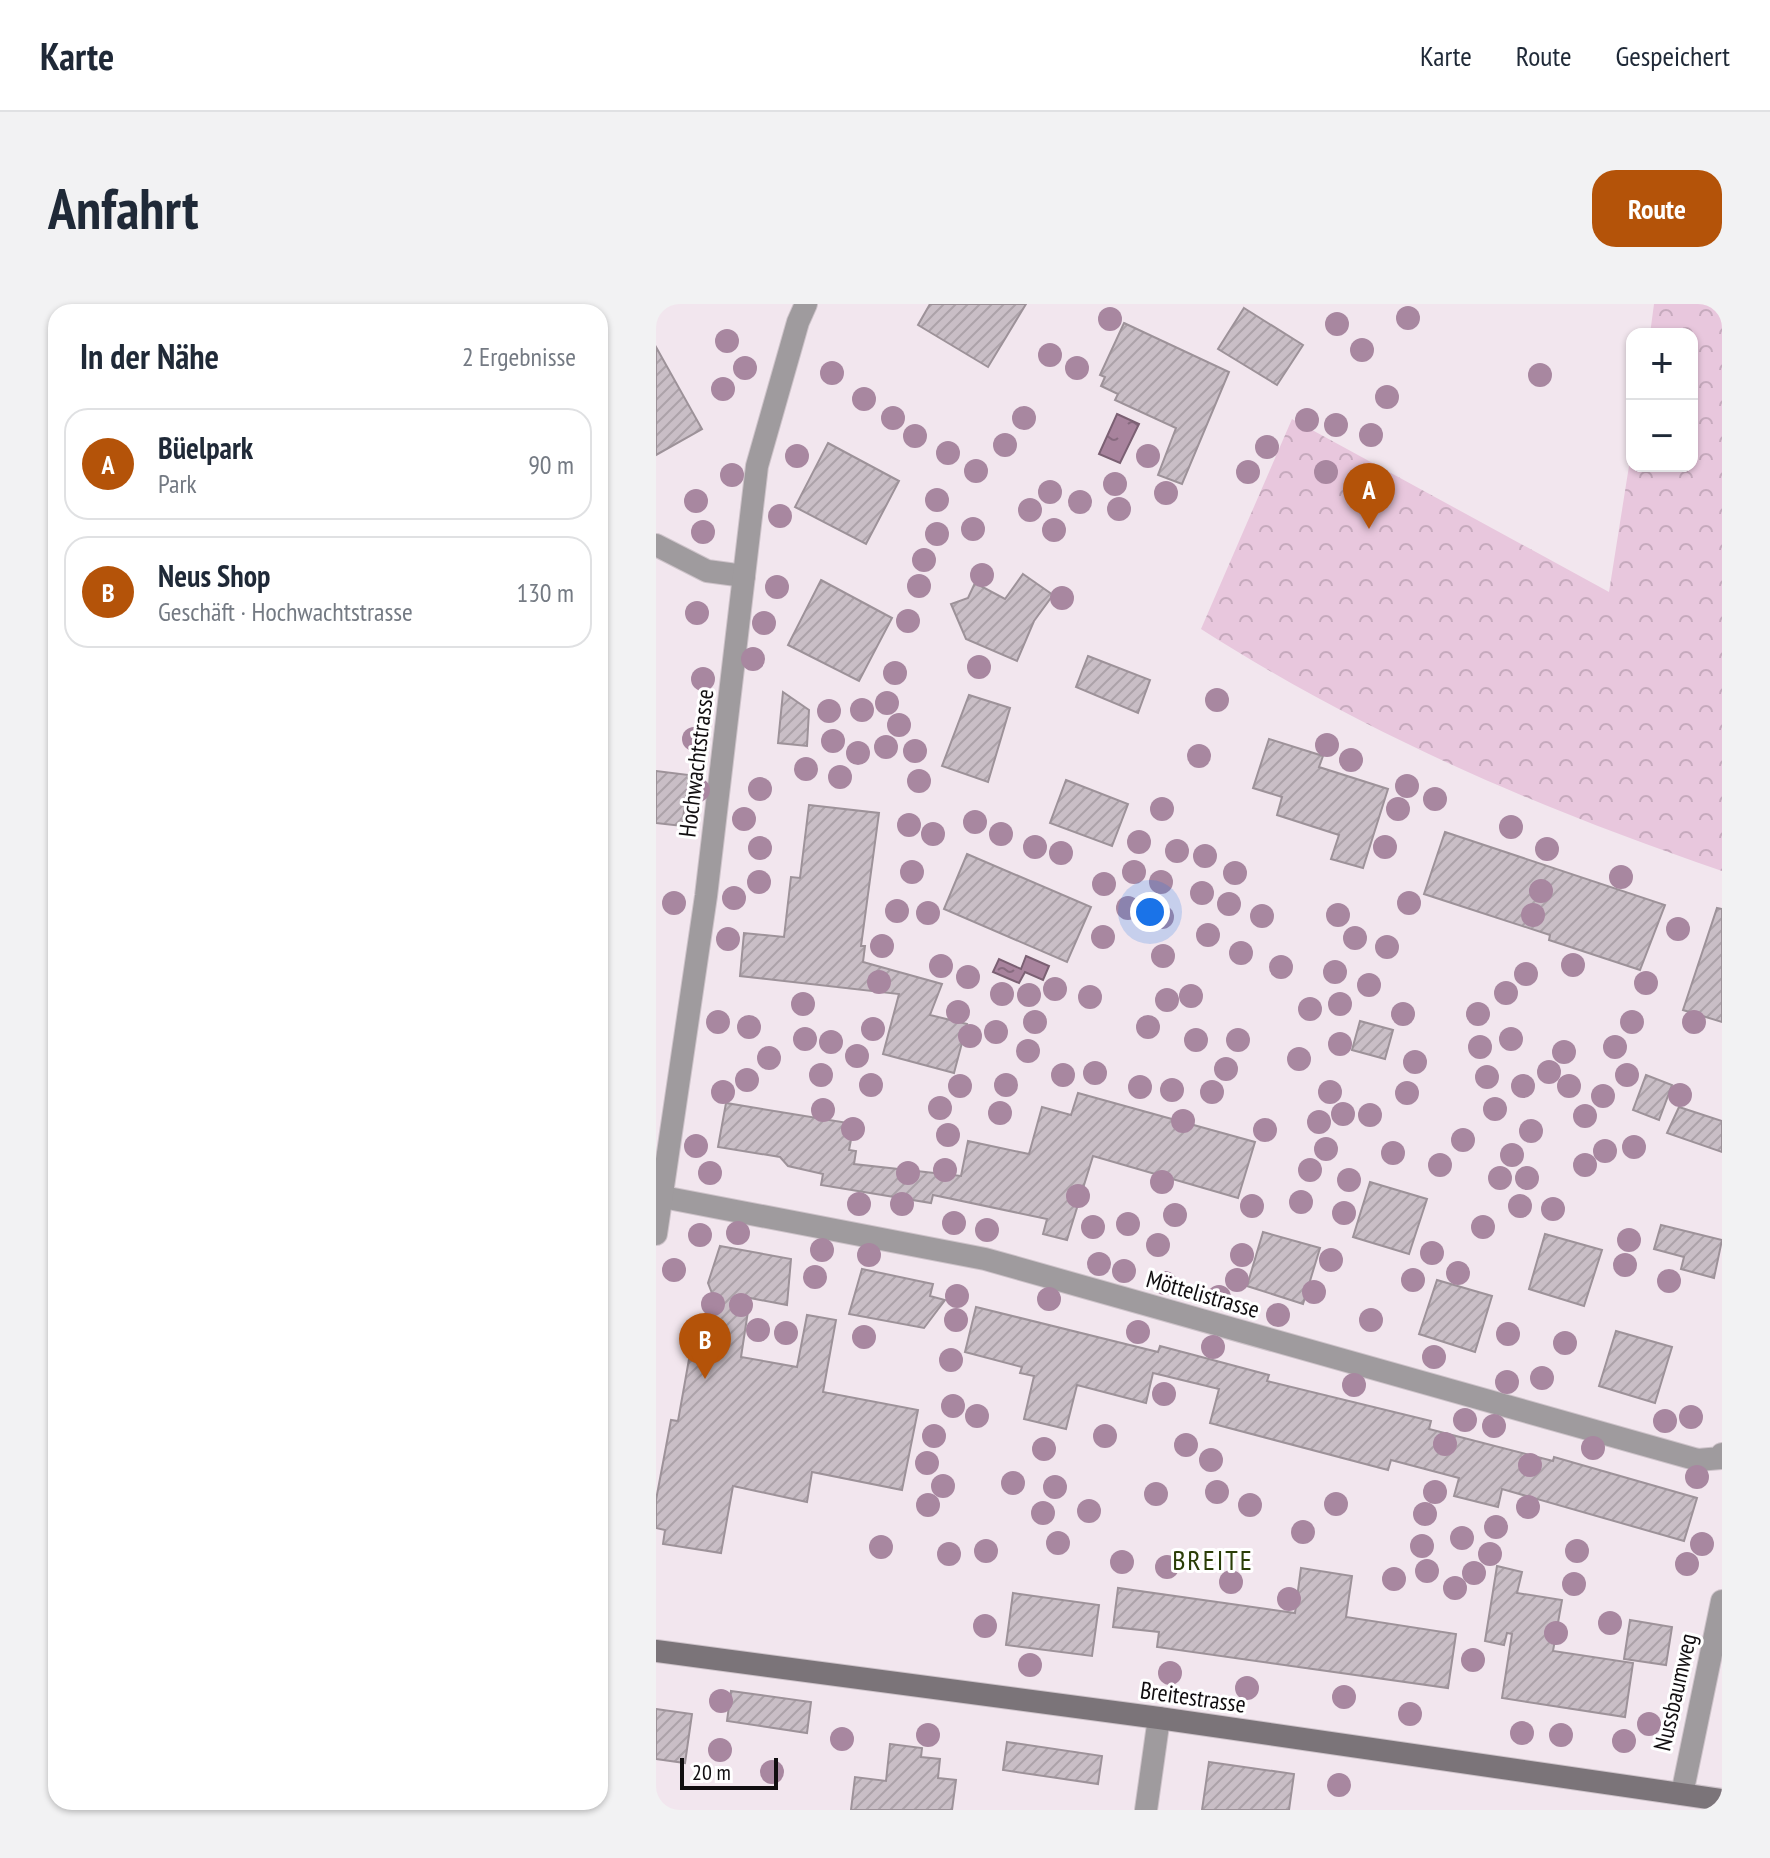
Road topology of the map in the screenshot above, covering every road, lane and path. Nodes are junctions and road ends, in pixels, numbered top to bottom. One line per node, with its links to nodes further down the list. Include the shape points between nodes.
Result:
1 (806, 304): 3 (street, Hochwachtstrasse, via 757,466)
2 (656, 545): 3 (street, via 707,571)
3 (744, 576): 4 (street, Hochwachtstrasse)
4 (663, 1197): 5 (street, Hochwachtstrasse); 6 (street, Möttelistrasse, via 985,1259 1698,1460)
5 (656, 1234)
6 (1722, 1457)
7 (1722, 1601): 10 (street, Nussbaumweg)
8 (656, 1651): 9 (main road, Breitestrasse)
9 (1159, 1718): 10 (main road, Breitestrasse); 12 (street)
10 (1682, 1794): 11 (main road, Breitestrasse)
11 (1722, 1800)
12 (1146, 1810)

